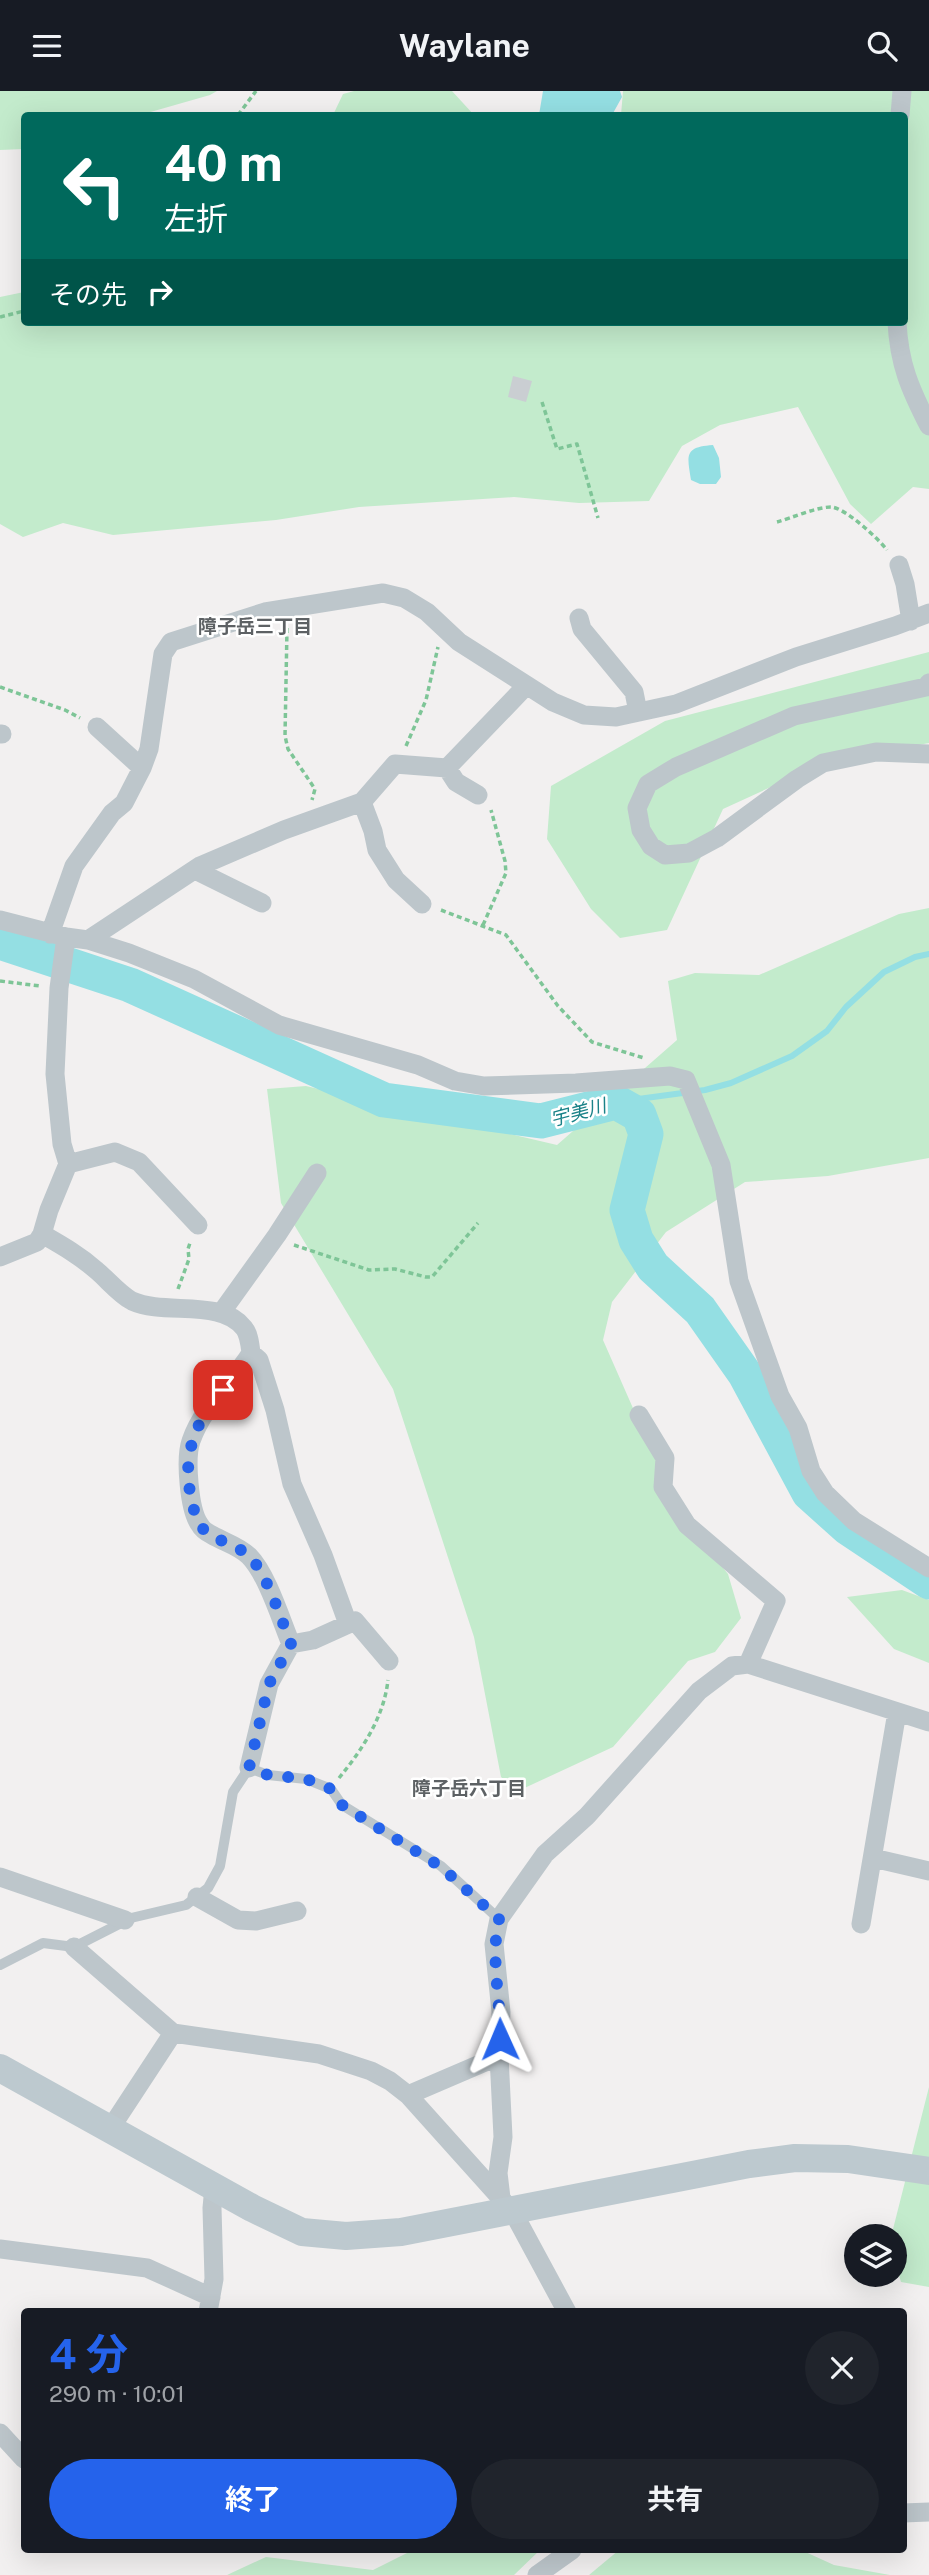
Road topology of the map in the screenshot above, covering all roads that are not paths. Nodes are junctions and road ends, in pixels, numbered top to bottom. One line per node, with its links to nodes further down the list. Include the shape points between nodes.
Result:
1 (902, 91): 2 (street)
2 (900, 112)
3 (897, 326): 4 (street, via 907,383)
4 (929, 426)
5 (899, 565): 6 (street)
6 (920, 617): 10 (street, via 676,703)
7 (579, 618): 10 (street, via 582,629 635,692)
8 (929, 683): 12 (street, via 854,705 794,716 676,767 648,784 637,809 651,846 665,855 689,853 823,763 876,752)
9 (526, 686): 10 (street, via 584,715 615,717); 13 (street, via 459,642 404,598 383,593 265,612 171,642 163,654); 14 (street)
10 (638, 712)
11 (97, 727): 13 (street)
12 (929, 754)
13 (142, 768): 21 (street, via 124,803 74,866)
14 (447, 768): 15 (street, via 456,782); 16 (street, via 395,764)
15 (478, 795)
16 (362, 801): 17 (street); 19 (street, via 377,850 396,880)
17 (195, 870): 18 (street); 22 (street)
18 (262, 903)
19 (422, 904)
20 (0, 920): 21 (street)
21 (60, 939): 22 (street); 23 (street, via 55,1074)
22 (88, 940): 31 (street, via 194,979 279,1025 418,1065 455,1081 484,1086 670,1076 686,1080 721,1165 739,1281 811,1471 825,1493 854,1521)
23 (68, 1164): 25 (street, via 115,1152 139,1162); 26 (street)
24 (317, 1173): 28 (street)
25 (198, 1225)
26 (42, 1234): 27 (street, via 37,1242); 28 (street, via 73,1251 130,1300 153,1309)
27 (0, 1257)
28 (221, 1313): 29 (street, via 246,1329)
29 (251, 1353): 32 (street, via 259,1360 275,1410 292,1484); 33 (street, via 208,1406 190,1443 190,1495 199,1524 250,1557 269,1589)
30 (639, 1415): 35 (street, via 665,1458 663,1487 687,1525 776,1601)
31 (929, 1569)
32 (348, 1624): 33 (street, via 313,1640); 34 (street, via 355,1621)
33 (291, 1644): 38 (street, via 269,1684)
34 (389, 1661)
35 (748, 1664): 36 (street); 44 (street, via 732,1666 699,1691 587,1816 545,1854)
36 (897, 1711): 37 (street); 39 (street)
37 (929, 1722)
38 (249, 1768): 42 (lane, via 233,1792 220,1867); 44 (lane, via 331,1789 342,1805 441,1867)
39 (873, 1858): 40 (street); 46 (street)
40 (929, 1871)
41 (0, 1877): 45 (street)
42 (197, 1897): 43 (street, via 239,1920 256,1921); 45 (lane, via 186,1905)
43 (297, 1911)
44 (499, 1919): 50 (street, via 494,1944 501,2012)
45 (125, 1920): 47 (lane)
46 (861, 1924)
47 (74, 1947): 48 (lane, via 43,1943); 49 (street)
48 (0, 1965)
49 (173, 2033): 52 (street, via 319,2054 371,2071); 53 (street)
50 (499, 2056): 52 (street); 56 (street, via 503,2137 498,2173)
51 (0, 2068): 53 (street)
52 (408, 2095): 56 (street)
53 (110, 2129): 55 (street)
54 (929, 2171): 56 (street, via 848,2159 795,2158)
55 (214, 2187): 56 (street, via 302,2232 346,2236 401,2232); 58 (street, via 214,2280)
56 (507, 2205): 59 (street)
57 (0, 2249): 58 (street, via 147,2268)
58 (209, 2304)
59 (565, 2308)
60 (0, 2433): 61 (street)
61 (21, 2456)
62 (929, 2512): 63 (street)
63 (907, 2513)
64 (568, 2553): 65 (street)
65 (537, 2575)

